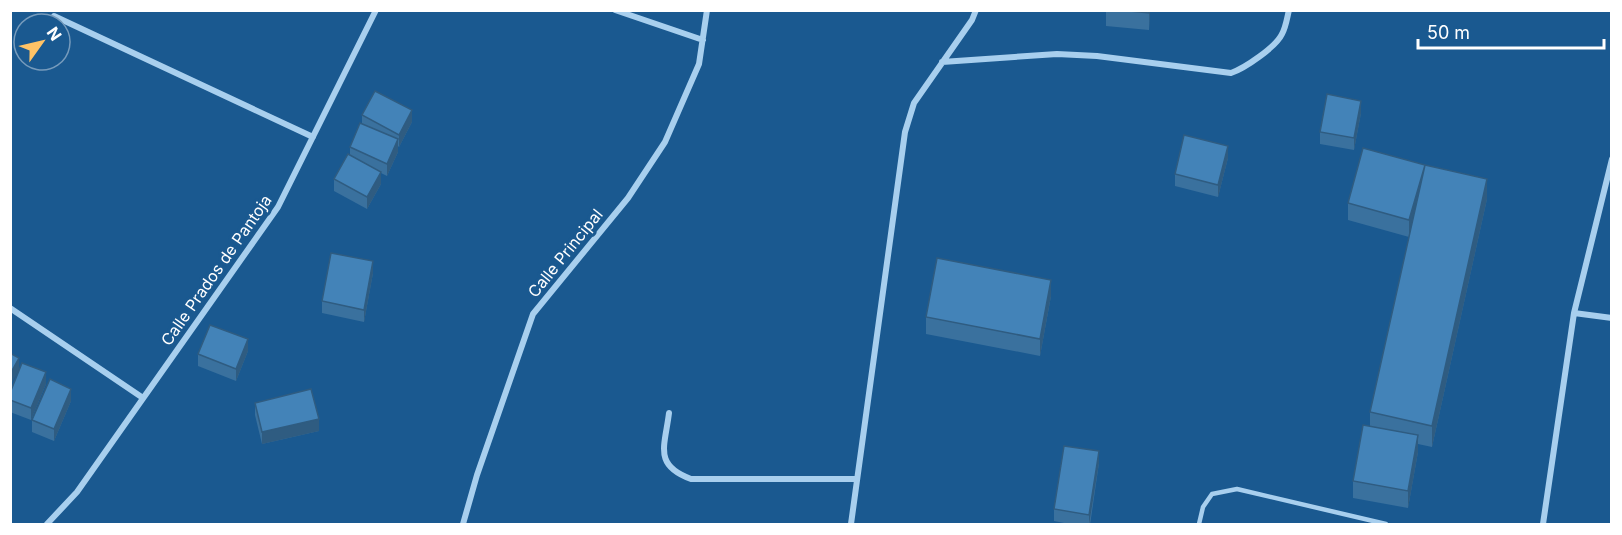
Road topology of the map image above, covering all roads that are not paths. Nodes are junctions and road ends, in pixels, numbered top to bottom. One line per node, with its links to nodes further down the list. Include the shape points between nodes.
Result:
1 (376, 10): 9 (street, Calle Prados de Pantoja)
2 (615, 10): 7 (street)
3 (707, 10): 7 (street, Calle Principal)
4 (976, 10): 8 (street)
5 (1289, 10): 8 (street, via 1281,37 1232,73 1057,54)
6 (72, 24): 9 (street)
7 (703, 40): 18 (street, Calle Principal, via 699,64 665,142 628,198 533,314)
8 (942, 62): 16 (street, via 914,103 905,132)
9 (313, 137): 14 (street, Calle Prados de Pantoja, via 278,207)
10 (1611, 159): 12 (street)
11 (10, 308): 14 (street)
12 (1574, 313): 13 (street); 22 (street)
13 (1611, 318)
14 (143, 398): 17 (street, Calle Prados de Pantoja, via 77,492)
15 (669, 413): 16 (street, via 665,461 674,472 691,479)
16 (857, 479): 19 (street)
17 (47, 525)
18 (463, 525)
19 (850, 525)
20 (1199, 525): 21 (lane, via 1203,507 1212,494 1237,489)
21 (1386, 525)
22 (1543, 525)

